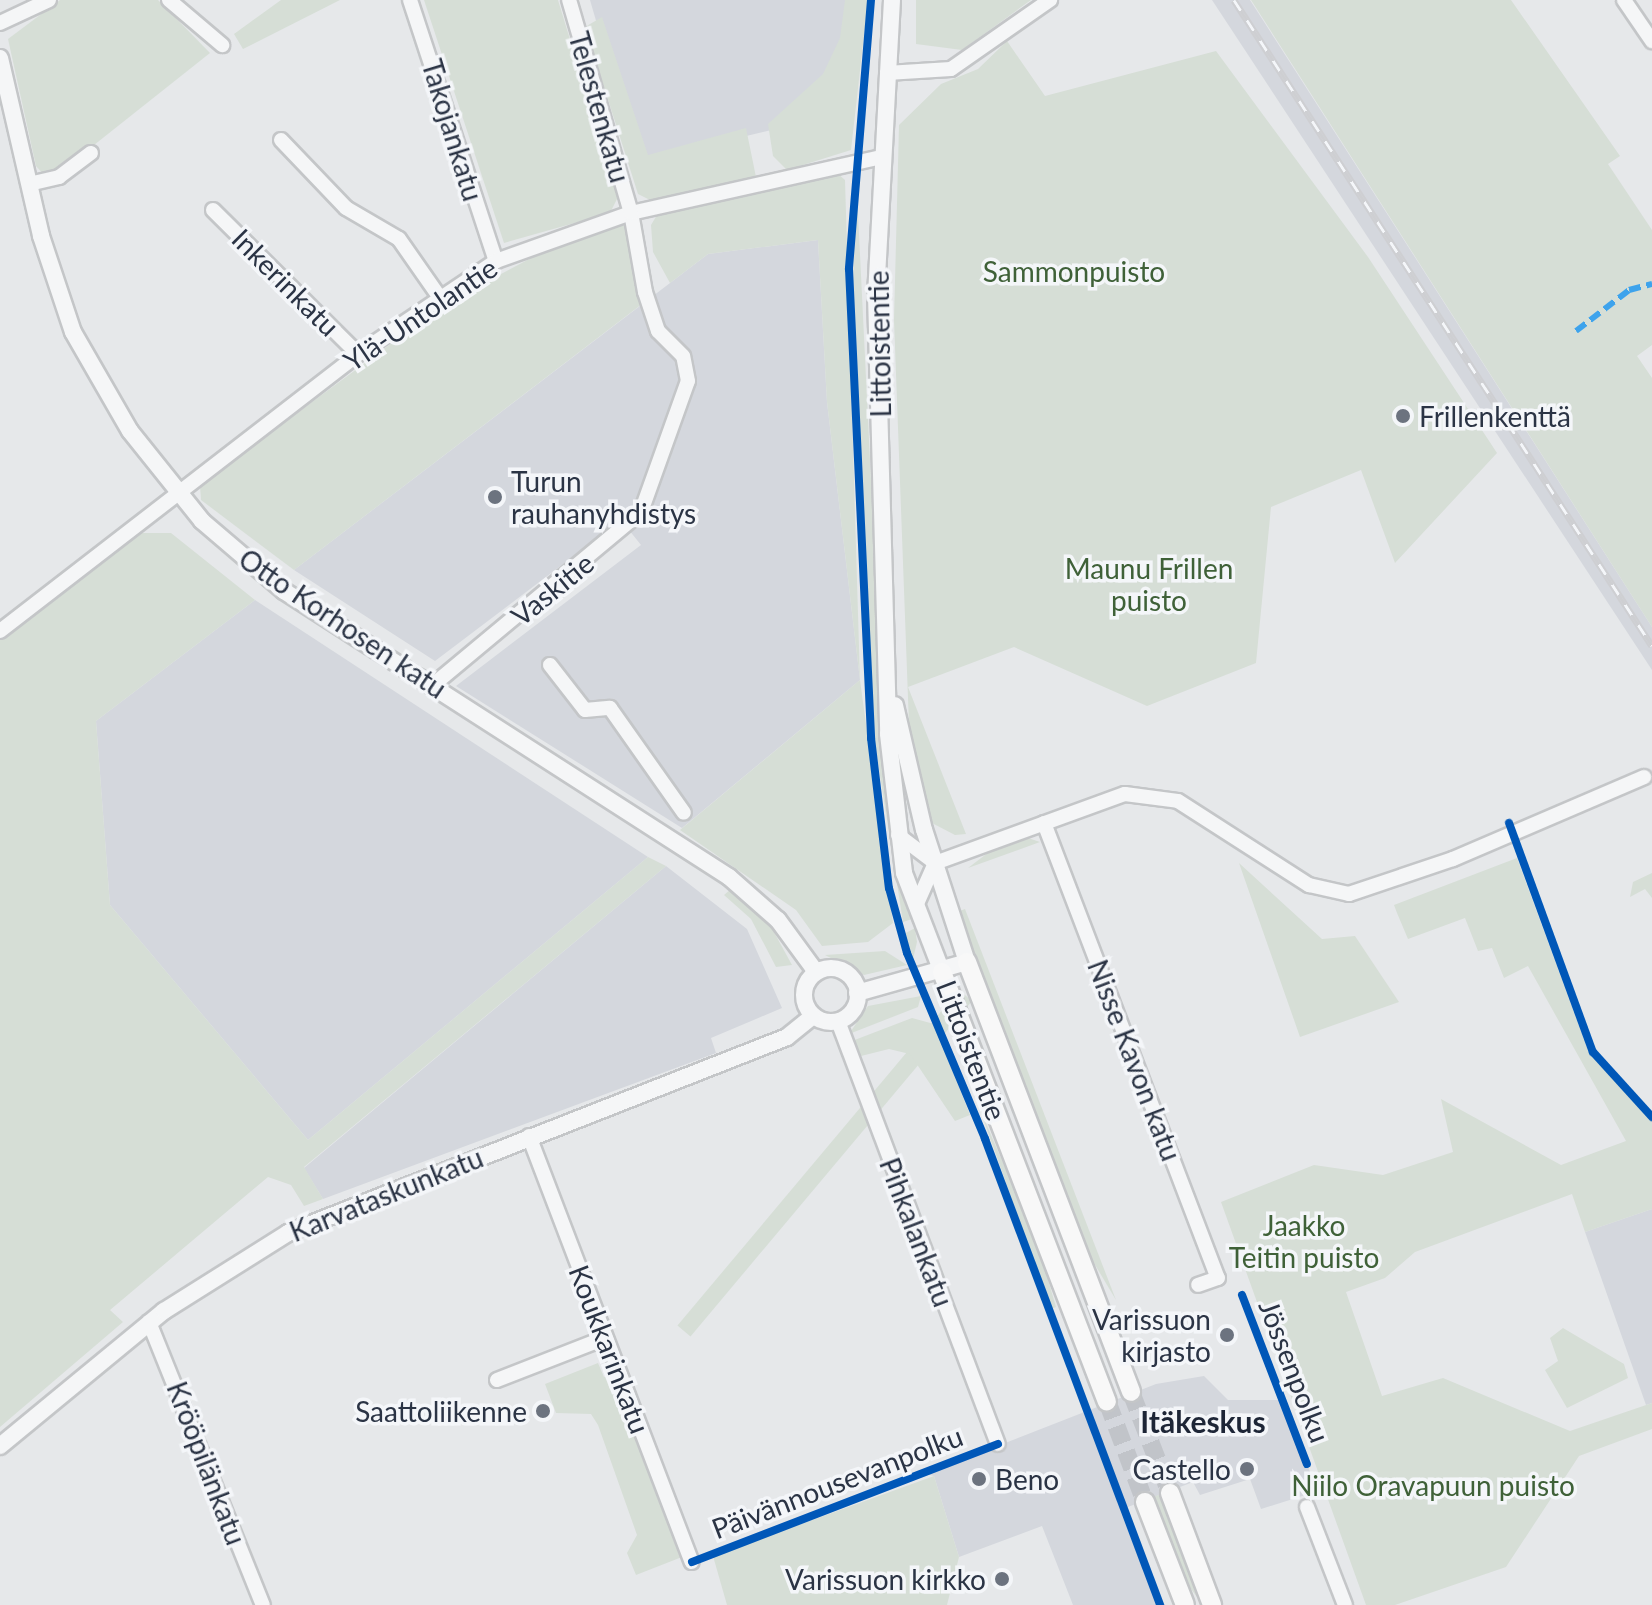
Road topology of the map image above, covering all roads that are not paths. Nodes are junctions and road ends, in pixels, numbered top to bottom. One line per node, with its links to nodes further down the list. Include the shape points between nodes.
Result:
1 (49, 0): 8 (street)
2 (169, 0): 10 (street)
3 (410, 0): 19 (street, Takojankatu)
4 (569, 0): 18 (street, Telestenkatu)
5 (892, 0): 12 (street, Littoistentie)
6 (1050, 0): 12 (street, via 951,69)
7 (1624, 0): 9 (street)
8 (0, 23)
9 (1652, 41)
10 (222, 45)
11 (0, 58): 16 (street, Otto Korhosen katu)
12 (887, 73): 15 (street, Littoistentie)
13 (281, 140): 20 (street, via 346,208 399,239)
14 (91, 153): 16 (street, via 59,177)
15 (881, 157): 18 (street, Ylä-Untolantie); 26 (street, Littoistentie, via 876,295)
16 (29, 184): 22 (street, Otto Korhosen katu, via 73,332 109,400)
17 (213, 210): 21 (street, Inkerinkatu)
18 (631, 213): 19 (street, Ylä-Untolantie); 25 (street, Vaskitie, via 653,318 683,356 688,381 652,495 630,525)
19 (496, 261): 20 (street, Ylä-Untolantie)
20 (438, 295): 21 (street, Ylä-Untolantie)
21 (358, 354): 22 (street, Ylä-Untolantie)
22 (178, 493): 23 (street, Ylä-Untolantie); 25 (street, Otto Korhosen katu, via 284,591)
23 (2, 625)
24 (550, 665): 28 (street, via 585,710 610,708)
25 (433, 685): 34 (street, Otto Korhosen katu, via 729,877 778,920)
26 (891, 688): 30 (street, Littoistentie); 31 (street, Littoistentie)
27 (1644, 777): 29 (street, via 1453,859 1349,894 1309,885 1157,794 1115,796)
28 (684, 813)
29 (1044, 823): 31 (street); 40 (street, Nisse Kavon katu, via 1218,1278)
30 (898, 834): 31 (street); 32 (street, Littoistentie)
31 (935, 863): 32 (street); 33 (street, Littoistentie)
32 (916, 906): 35 (street, Littoistentie)
33 (967, 962): 35 (street); 44 (main road, Littoistentie)
34 (816, 972): 36 (street, via 847,973); 37 (street, via 804,993)
35 (942, 972): 36 (street); 45 (main road, Littoistentie)
36 (857, 993): 38 (street, via 853,1010)
37 (813, 1016): 38 (street); 39 (street, Karvataskunkatu, via 787,1037)
38 (838, 1021): 46 (street, Pihkalankatu)
39 (529, 1136): 41 (street, Karvataskunkatu, via 288,1233); 42 (street, Koukkarinkatu)
40 (1198, 1285)
41 (149, 1322): 47 (street, Karvataskunkatu); 52 (street, Krööpilänkatu)
42 (605, 1338): 43 (street); 51 (street, Koukkarinkatu)
43 (497, 1380)
44 (1131, 1392)
45 (1107, 1401)
46 (998, 1444)
47 (0, 1446)
48 (1170, 1493): 54 (main road)
49 (1145, 1502): 53 (main road)
50 (1307, 1507): 55 (street)
51 (692, 1562)
52 (263, 1605)
53 (1185, 1605)
54 (1212, 1605)
55 (1345, 1605)

